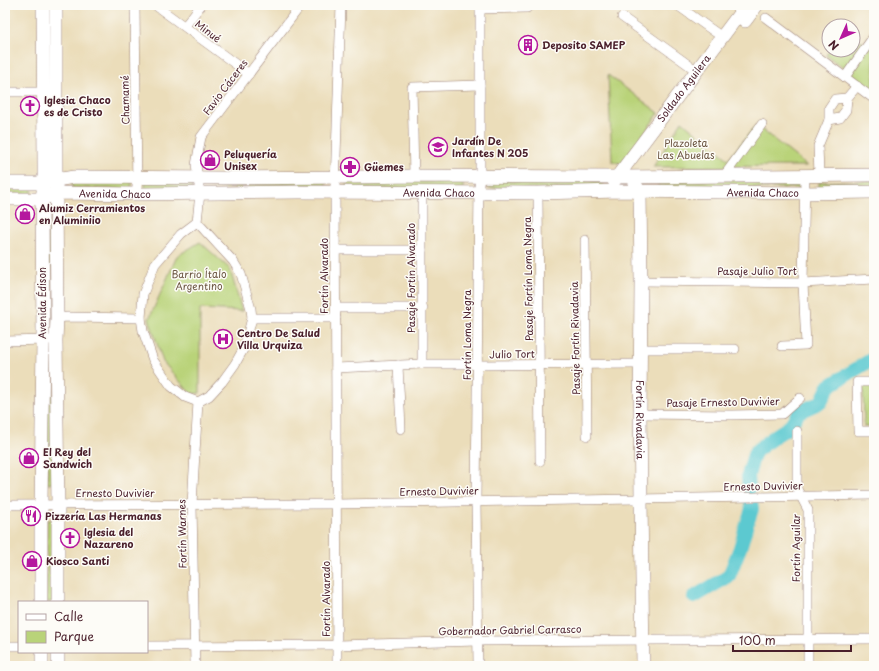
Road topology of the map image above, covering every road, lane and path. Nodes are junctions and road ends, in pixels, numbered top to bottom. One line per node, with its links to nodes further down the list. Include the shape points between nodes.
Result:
1 (43, 5): 23 (main road, Avenida Édison)
2 (56, 5): 23 (main road, Avenida Édison)
3 (134, 5): 36 (street, Chamamé)
4 (155, 5): 14 (street, Minué)
5 (201, 5): 14 (street)
6 (301, 5): 18 (street, Favio Cáceres)
7 (341, 5): 34 (street, Fortín Alvarado)
8 (529, 5): 11 (street, via 527,8)
9 (676, 5): 16 (street)
10 (752, 6): 16 (main road, Soldado Aguilera); 32 (main road, Soldado Aguilera, via 649,148)
11 (480, 7): 20 (street, Fortín Loma Negra)
12 (622, 17): 17 (street)
13 (766, 18): 19 (street)
14 (185, 26): 18 (street, Minué)
15 (874, 36): 19 (street)
16 (722, 38): 17 (main road, Soldado Aguilera)
17 (697, 71): 32 (main road, Soldado Aguilera)
18 (248, 74): 37 (street, Favio Cáceres, via 201,137 196,165)
19 (845, 77): 21 (street)
20 (480, 85): 31 (street, via 412,87); 35 (street, Fortín Loma Negra)
21 (857, 86): 24 (street); 25 (street)
22 (5, 92): 23 (street)
23 (50, 92): 38 (main road, Avenida Édison)
24 (848, 98): 26 (street, via 846,110 840,118); 26 (street, via 835,99 829,108)
25 (874, 99)
26 (829, 120): 29 (street, via 818,146)
27 (762, 124): 33 (street)
28 (805, 175): 29 (main road, Avenida Chaco); 33 (main road, Avenida Chaco); 49 (street)
29 (820, 175): 30 (main road, Avenida Chaco)
30 (874, 175)
31 (414, 176): 34 (main road, Avenida Chaco); 35 (main road, Avenida Chaco)
32 (623, 176): 33 (main road, Avenida Chaco); 35 (main road, Avenida Chaco); 40 (main road, Soldado Aguilera); 43 (main road, via 634,183)
33 (724, 176)
34 (335, 177): 37 (main road, Avenida Chaco); 41 (street, Fortín Alvarado)
35 (480, 177): 47 (street, Fortín Loma Negra)
36 (137, 178): 37 (main road, Avenida Chaco); 38 (main road, Avenida Chaco, via 74,177); 50 (street, Chamamé)
37 (198, 178): 46 (street, Favio Cáceres)
38 (50, 181): 39 (main road, Avenida Chaco); 45 (main road, Avenida Édison); 52 (main road, Avenida Édison)
39 (5, 183)
40 (613, 191): 43 (main road, Avenida Chaco); 48 (main road, Avenida Chaco)
41 (335, 192): 42 (main road, Avenida Chaco); 46 (main road, Avenida Chaco); 55 (street, Fortín Alvarado)
42 (422, 192): 47 (main road, Avenida Chaco); 56 (street, Pasaje Fortín Alvarado)
43 (640, 192): 49 (main road, Avenida Chaco); 58 (main road, Fortín Rivadavia)
44 (874, 192): 49 (main road, Avenida Chaco)
45 (56, 193): 50 (main road, Avenida Chaco); 52 (main road, Avenida Chaco); 62 (main road, Avenida Édison)
46 (200, 193): 50 (main road, Avenida Chaco); 53 (street)
47 (479, 193): 48 (main road, Avenida Chaco); 76 (street, Fortín Loma Negra)
48 (538, 193): 72 (street, Pasaje Fortín Loma Negra)
49 (805, 193): 59 (street)
50 (137, 194)
51 (5, 199): 52 (main road, Avenida Chaco)
52 (42, 199): 65 (main road, Avenida Édison)
53 (197, 222): 63 (street, via 181,234 155,264 143,294); 64 (street, via 233,261 241,274)
54 (585, 240): 73 (street, Pasaje Fortín Rivadavia)
55 (335, 250): 56 (street); 61 (street, Fortín Alvarado)
56 (422, 250): 60 (street, Pasaje Fortín Alvarado)
57 (874, 279): 59 (street, Pasaje Julio Tort)
58 (641, 281): 59 (street, Pasaje Julio Tort); 69 (main road, Fortín Rivadavia)
59 (803, 283): 68 (street, via 806,345)
60 (423, 308): 61 (street); 71 (street, Pasaje Fortín Alvarado)
61 (336, 313): 64 (street); 77 (street, Fortín Alvarado)
62 (57, 318): 63 (street); 66 (main road, Avenida Édison)
63 (141, 318): 80 (street, via 153,360 171,386 185,397)
64 (252, 318): 80 (street, via 244,348 235,364 209,396)
65 (43, 340): 66 (street); 67 (street); 91 (main road, Avenida Édison)
66 (56, 340): 95 (main road, Avenida Édison)
67 (5, 341)
68 (782, 346)
69 (640, 348): 70 (street); 74 (main road, Fortín Rivadavia)
70 (735, 349)
71 (422, 364): 75 (street, Julio Tort); 76 (street, Julio Tort)
72 (540, 364): 73 (street, Julio Tort); 76 (street, Julio Tort); 86 (street, Pasaje Fortín Loma Negra)
73 (586, 364): 74 (street, Julio Tort); 85 (street, Pasaje Fortín Rivadavia)
74 (640, 364): 81 (main road, Fortín Rivadavia)
75 (398, 365): 77 (street, Julio Tort); 82 (street)
76 (478, 365): 90 (street, Fortín Loma Negra)
77 (336, 368): 93 (street, Fortín Alvarado)
78 (874, 382): 84 (street, via 857,382 858,431)
79 (800, 398): 81 (street, Pasaje Ernesto Duvivier, via 782,414)
80 (198, 402): 92 (street, Fortín Warnes)
81 (640, 414): 89 (main road, Fortín Rivadavia)
82 (401, 429)
83 (797, 431): 87 (street, Fortín Aguilar, via 797,489)
84 (874, 431)
85 (588, 436)
86 (540, 461)
87 (801, 496): 88 (street, Ernesto Duvivier); 89 (street, Ernesto Duvivier); 100 (street, Fortín Aguilar, via 808,510)
88 (874, 496)
89 (641, 498): 90 (street, Ernesto Duvivier); 99 (main road, Fortín Rivadavia)
90 (476, 502): 93 (street, Ernesto Duvivier); 101 (street, Fortín Loma Negra)
91 (40, 504): 94 (street, Ernesto Duvivier); 95 (street, Ernesto Duvivier); 96 (main road, Avenida Édison)
92 (192, 504): 93 (street, Ernesto Duvivier); 95 (street, Ernesto Duvivier); 106 (street, Fortín Warnes)
93 (337, 504): 102 (street, Fortín Alvarado)
94 (5, 505)
95 (58, 505): 97 (main road, Avenida Édison)
96 (41, 601)
97 (58, 601)
98 (874, 639): 100 (street, Gobernador Gabriel Carrasco)
99 (643, 640): 100 (street, Gobernador Gabriel Carrasco); 101 (street, Gobernador Gabriel Carrasco); 114 (main road, Fortín Rivadavia)
100 (807, 640): 115 (street, Fortín Aguilar)
101 (478, 641): 102 (street, Gobernador Gabriel Carrasco); 113 (street, Fortín Loma Negra)
102 (337, 645): 106 (street, Gobernador Gabriel Carrasco); 112 (street, Fortín Alvarado)
103 (5, 646): 104 (street)
104 (18, 646)
105 (148, 646): 106 (street, Gobernador Gabriel Carrasco)
106 (195, 646): 111 (street, Fortín Warnes)
107 (42, 653): 109 (main road)
108 (58, 653): 110 (main road)
109 (42, 666)
110 (58, 666)
111 (195, 666)
112 (337, 666)
113 (478, 666)
114 (643, 666)
115 (808, 666)

